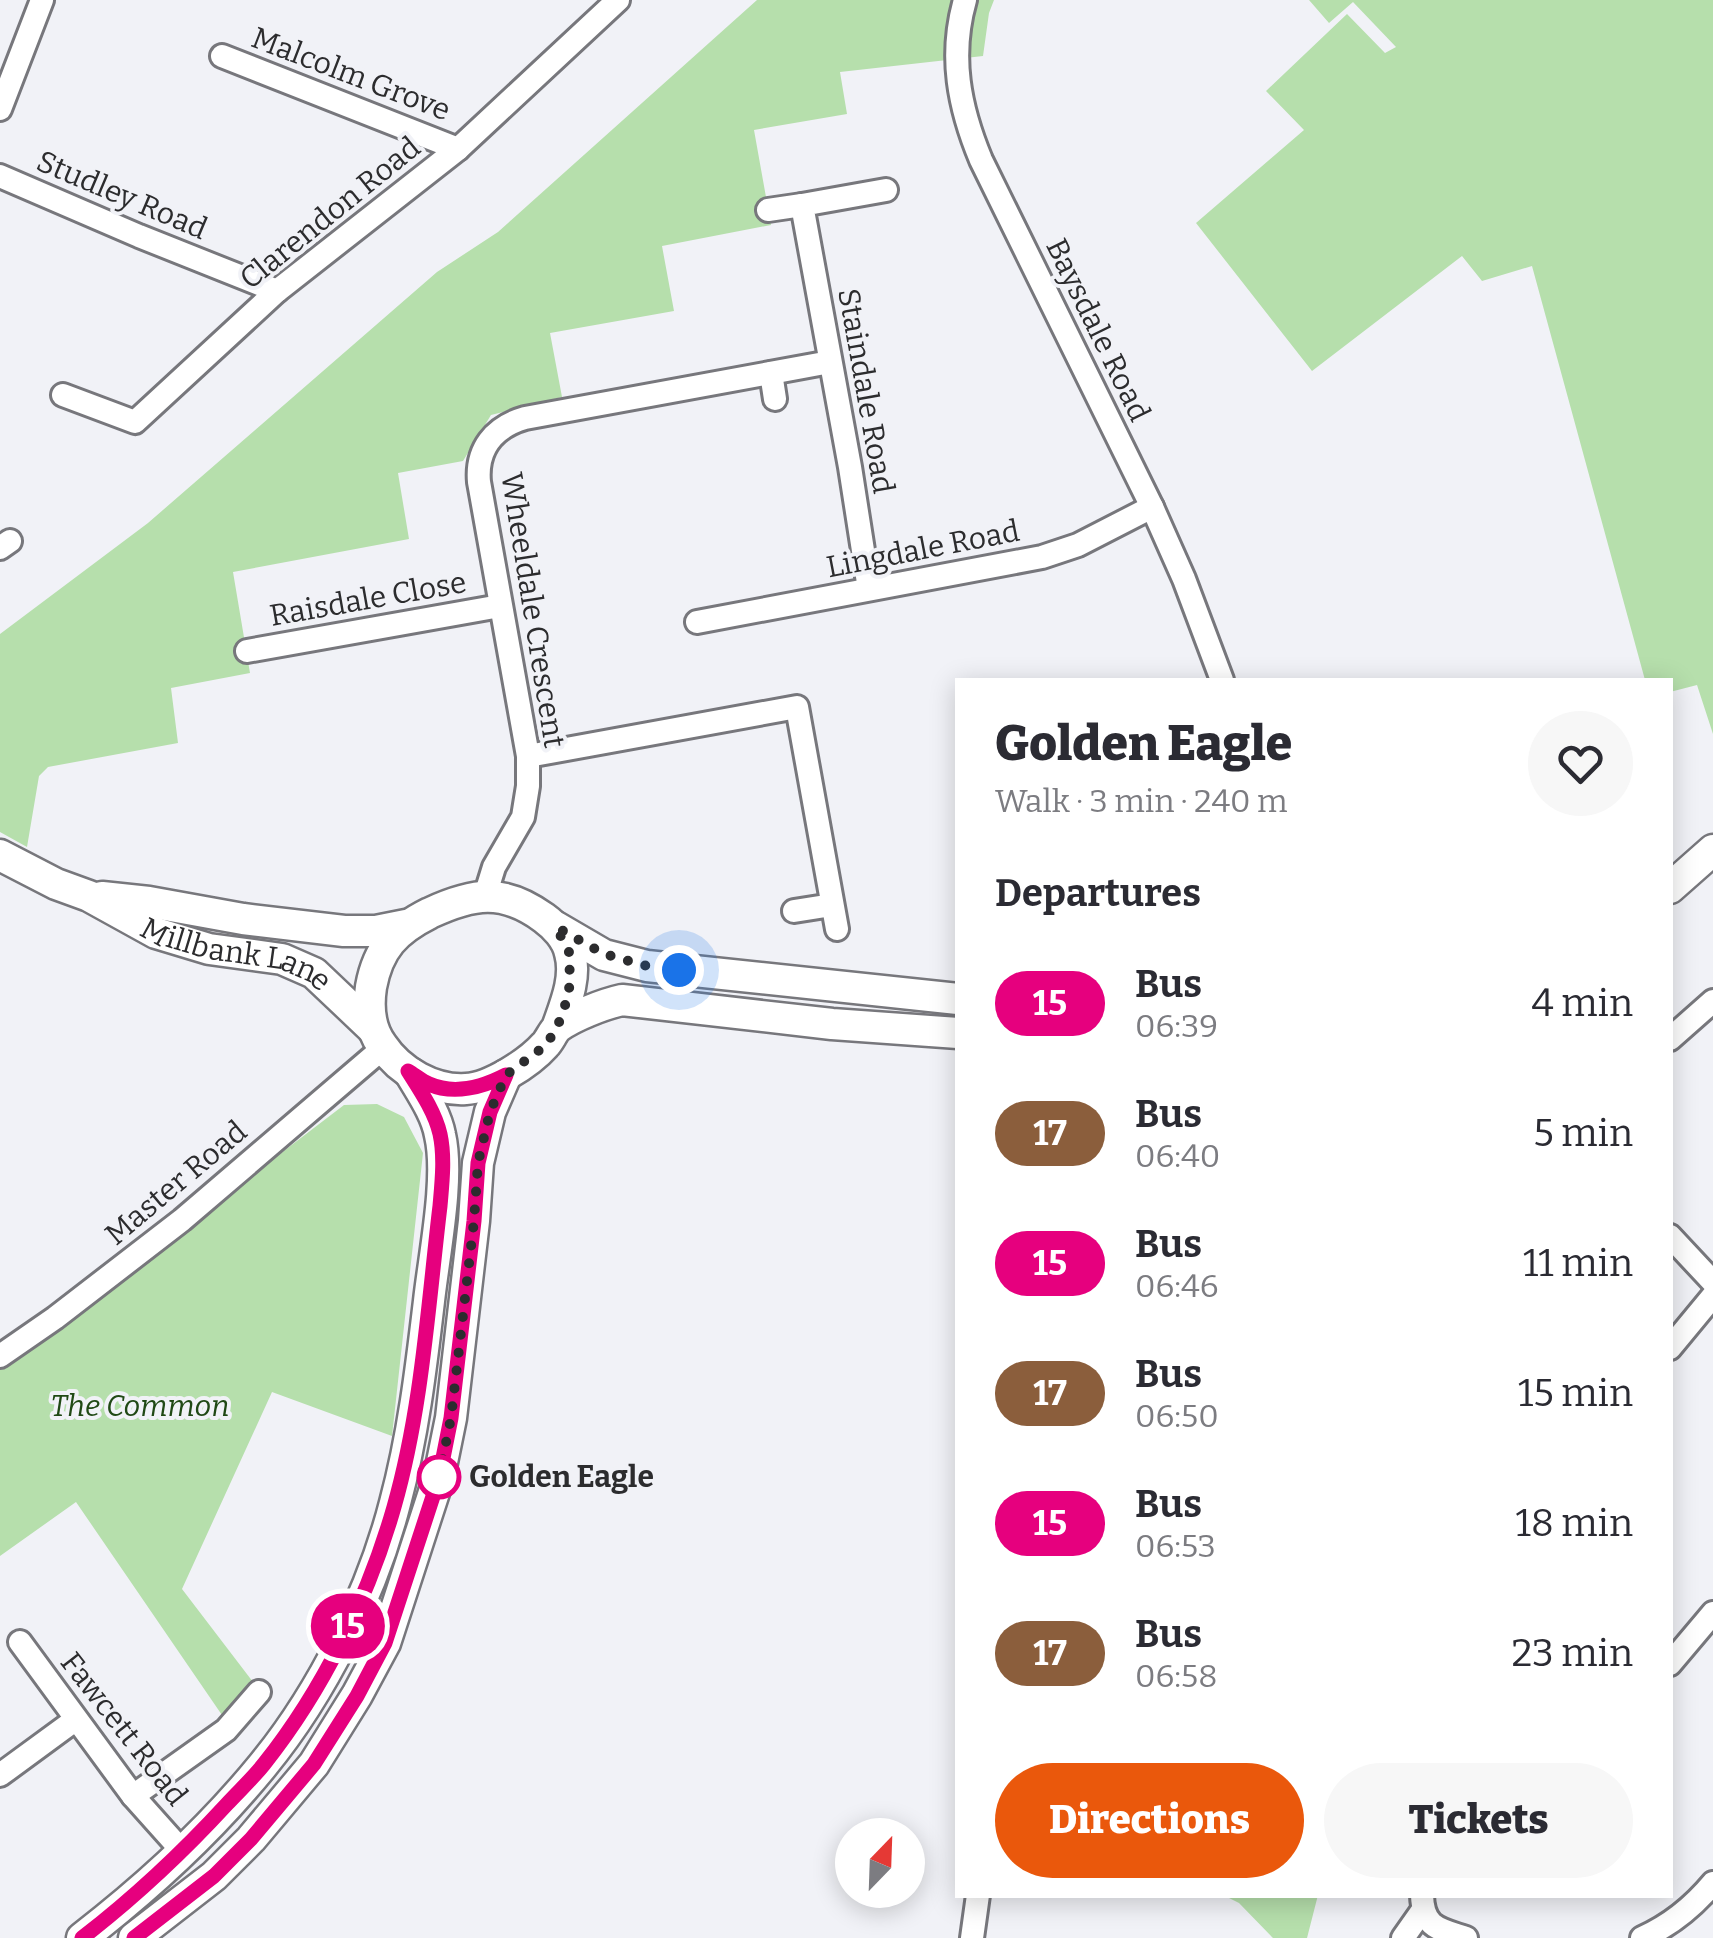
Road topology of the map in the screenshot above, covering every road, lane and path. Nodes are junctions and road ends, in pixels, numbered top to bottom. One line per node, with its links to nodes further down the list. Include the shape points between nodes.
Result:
1 (42, 0): 5 (street)
2 (618, 0): 6 (street, Clarendon Road)
3 (965, 0): 16 (street, Baysdale Road, via 958,89 967,126)
4 (222, 56): 6 (street, Malcolm Grove)
5 (0, 108)
6 (458, 149): 11 (street, Clarendon Road)
7 (0, 176): 11 (street, Studley Road)
8 (886, 190): 9 (street)
9 (802, 205): 10 (street); 12 (street, Staindale Road)
10 (768, 210)
11 (277, 291): 14 (street, Clarendon Road, via 134,422)
12 (830, 362): 13 (street); 17 (street, Staindale Road)
13 (779, 371): 15 (street); 18 (street, Wheeldale Crescent, via 525,418 498,430 478,472)
14 (64, 395)
15 (774, 400)
16 (1152, 507): 17 (street, Lingdale Road, via 1042,557); 21 (street, Baysdale Road)
17 (869, 588): 19 (street, Lingdale Road)
18 (500, 606): 20 (street, Raisdale Close); 22 (street, Wheeldale Crescent)
19 (697, 622)
20 (247, 650)
21 (1221, 678)
22 (528, 756): 28 (street, Wheeldale Crescent, via 522,818); 29 (street, via 798,707)
23 (1711, 851): 25 (street); 26 (street)
24 (0, 855): 27 (street, Millbank Lane)
25 (1673, 868)
26 (1673, 885)
27 (89, 896): 31 (street, Millbank Lane, via 344,931); 39 (street, Millbank Lane, via 156,933 282,959 314,973)
28 (485, 896): 31 (street, via 454,902); 32 (street, via 526,905)
29 (832, 904): 30 (street); 33 (street)
30 (794, 911)
31 (406, 925): 39 (street, via 374,970 370,996)
32 (556, 927): 34 (street, via 604,954 647,966); 36 (street, via 570,954 571,976)
33 (837, 929)
34 (955, 999)
35 (1712, 1003): 38 (street)
36 (557, 1028): 37 (street, via 622,1000); 41 (street, via 545,1046)
37 (955, 1033)
38 (1673, 1036)
39 (378, 1038): 40 (street); 46 (street, Master Road, via 182,1220)
40 (408, 1071): 41 (street, via 430,1085 466,1090); 47 (street, via 440,1134 442,1180)
41 (506, 1075): 48 (street, via 478,1163)
42 (1673, 1239): 43 (street)
43 (1713, 1282)
44 (1713, 1296): 45 (street)
45 (1673, 1344)
46 (0, 1356)
47 (414, 1414): 48 (street); 56 (street, via 395,1504 345,1634 263,1765)
48 (451, 1418): 61 (street, via 430,1511 385,1643 357,1696 314,1764 251,1839)
49 (1713, 1613): 51 (street)
50 (20, 1642): 53 (street, Fawcett Road)
51 (1673, 1660)
52 (259, 1692): 55 (street, via 226,1730)
53 (75, 1720): 54 (street); 55 (street, Fawcett Road)
54 (0, 1775)
55 (133, 1796): 56 (street, Fawcett Road)
56 (183, 1852): 60 (street)
57 (1709, 1897): 65 (street)
58 (978, 1898): 62 (street)
59 (1422, 1903): 63 (street); 64 (street, via 1434,1928)
60 (82, 1938)
61 (134, 1938)
62 (972, 1938)
63 (1403, 1938)
64 (1466, 1938)
65 (1642, 1938)

